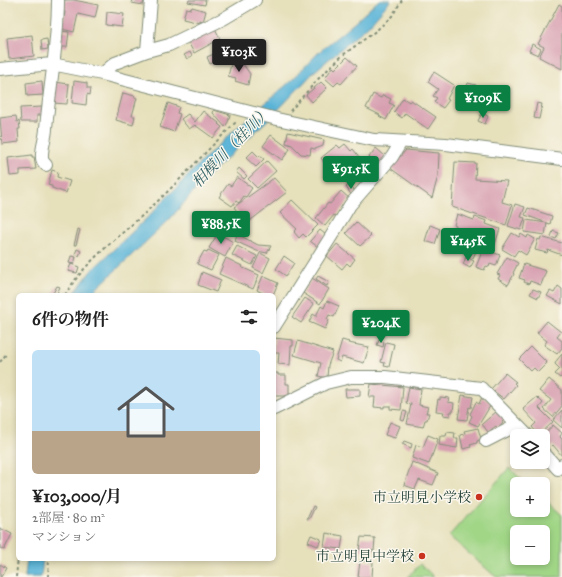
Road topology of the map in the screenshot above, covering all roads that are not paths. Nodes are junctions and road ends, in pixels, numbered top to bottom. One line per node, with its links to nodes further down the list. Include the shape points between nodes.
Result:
1 (58, 0): 7 (street, via 58,25)
2 (151, 0): 6 (street)
3 (239, 0): 5 (street)
4 (254, 0): 5 (street)
5 (223, 19): 6 (street, via 169,44)
6 (147, 51): 9 (street, via 115,63)
7 (52, 64): 8 (street); 9 (street); 12 (street, via 46,137 42,152 42,160)
8 (0, 69)
9 (102, 74): 10 (street, via 280,120 374,140)
10 (400, 142): 11 (street, via 446,144); 13 (street, via 392,157 350,205)
11 (562, 159)
12 (46, 165)
13 (276, 324)
14 (276, 408): 15 (street, via 326,383 351,377 385,377 481,388)
15 (518, 425): 16 (street); 17 (street)
16 (522, 429)
17 (486, 441)
18 (550, 460): 19 (street, via 558,469)
19 (562, 464)

